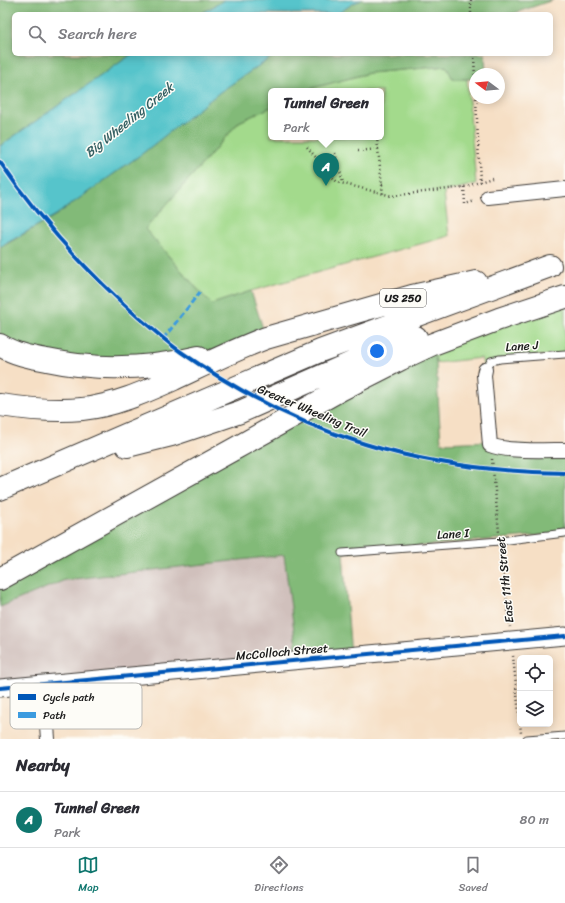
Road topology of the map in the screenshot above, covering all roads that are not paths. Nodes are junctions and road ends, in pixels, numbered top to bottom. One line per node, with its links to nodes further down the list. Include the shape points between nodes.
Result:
1 (565, 189): 2 (street)
2 (488, 197)
3 (558, 264): 7 (highway, US 250, via 412,296); 12 (highway, via 320,351)
4 (565, 287): 12 (highway, via 463,319 205,425)
5 (565, 297): 16 (highway, via 433,344 401,359 342,389)
6 (0, 346): 7 (highway, via 27,356 62,363 97,367 133,367 172,363)
7 (245, 346): 10 (highway, US 250, via 145,392 109,404 56,411)
8 (565, 354): 9 (lane, Lane J, via 500,358 491,361)
9 (485, 370): 11 (street, via 490,445 510,449)
10 (0, 405)
11 (565, 450)
12 (73, 458): 13 (highway)
13 (0, 489)
14 (565, 533): 15 (lane, Lane I, via 500,541)
15 (342, 553)
16 (0, 579)
17 (565, 636): 18 (street, McColloch Street)
18 (55, 683)
19 (10, 687): 20 (street, McColloch Street)
20 (0, 688)
21 (47, 729): 23 (street)
22 (565, 736): 24 (lane)
23 (48, 739)
24 (527, 739)

